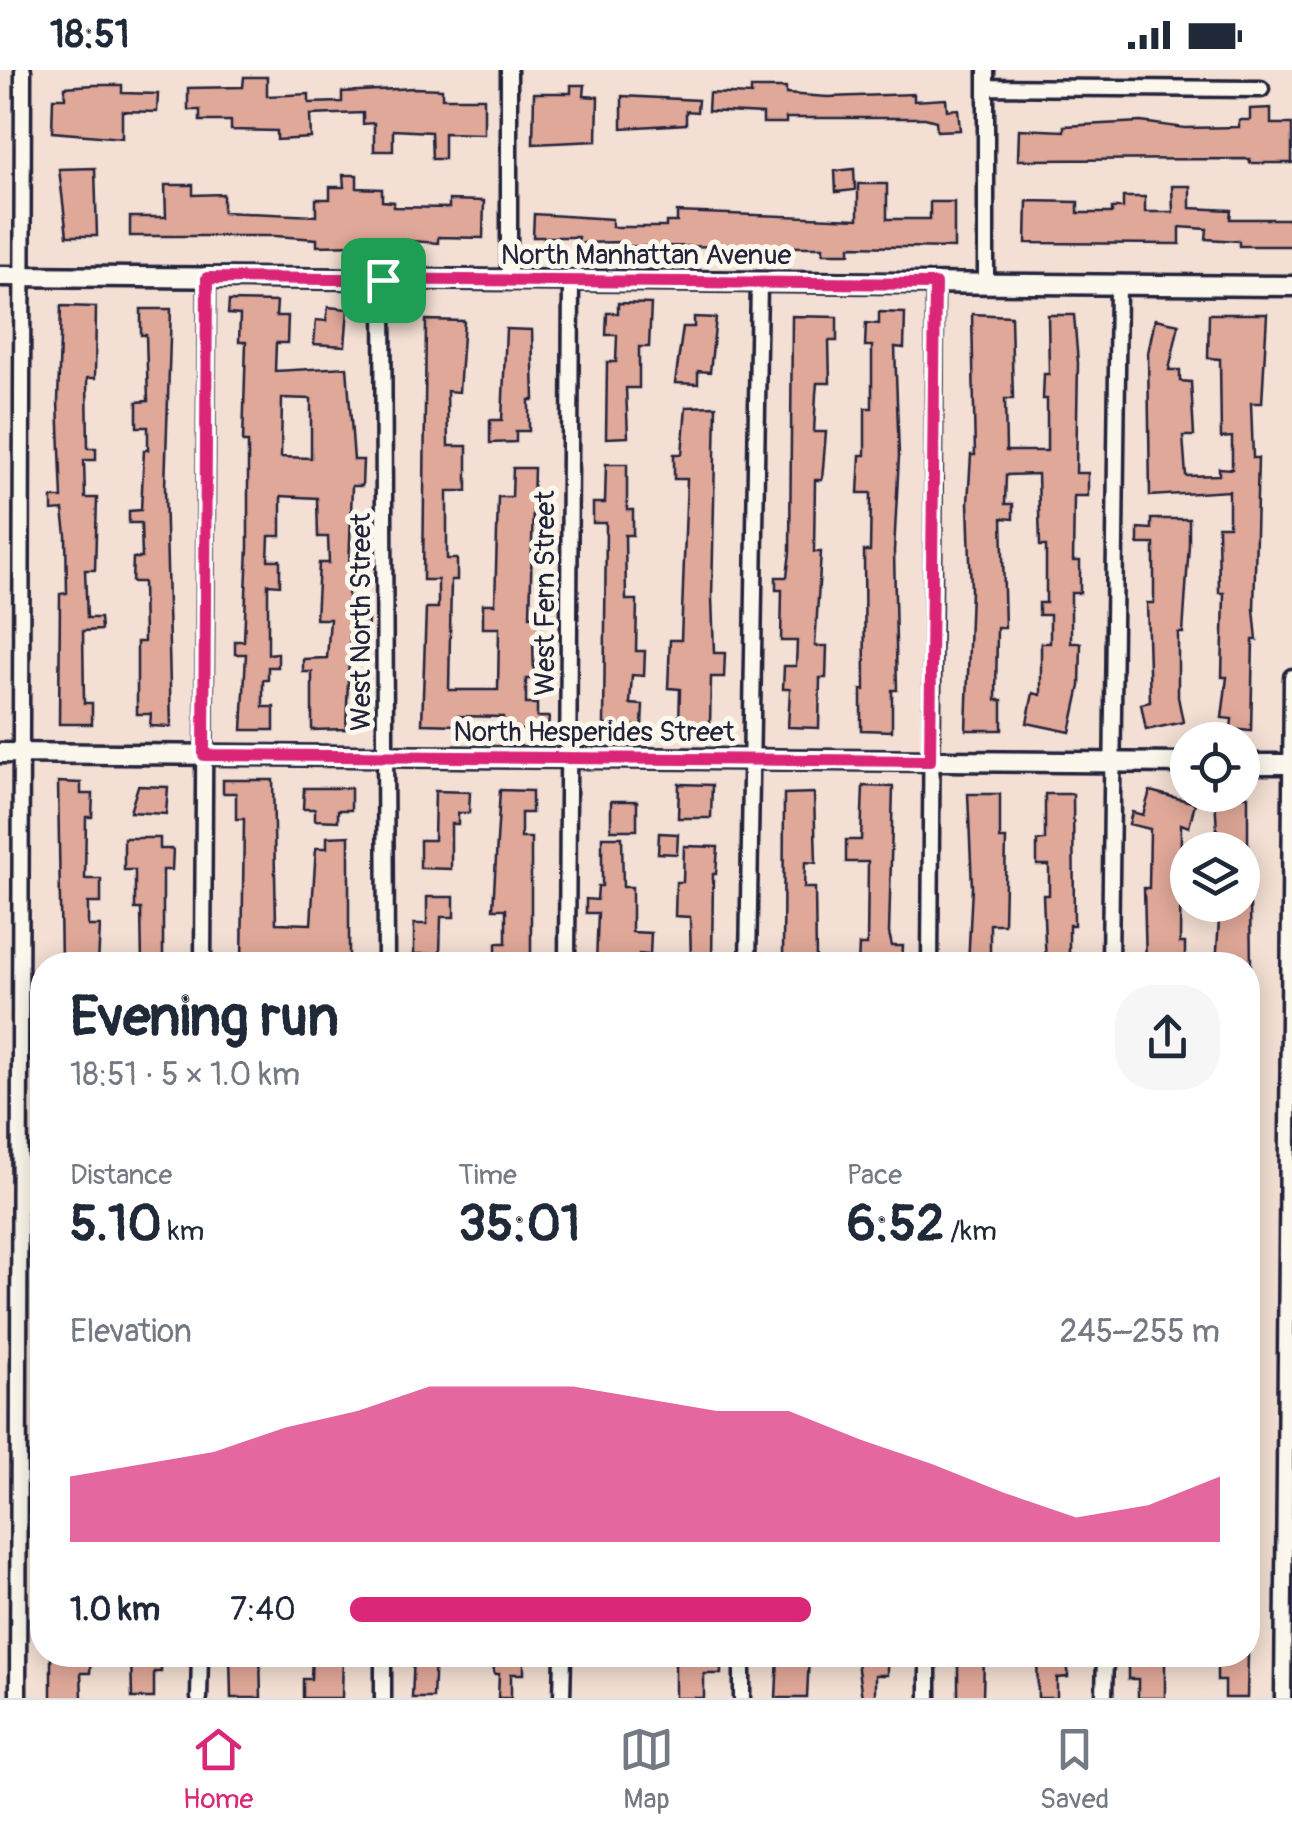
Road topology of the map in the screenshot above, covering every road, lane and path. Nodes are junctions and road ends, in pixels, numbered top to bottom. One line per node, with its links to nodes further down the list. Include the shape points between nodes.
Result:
1 (23, 70): 7 (street)
2 (509, 70): 10 (street)
3 (986, 70): 4 (street)
4 (986, 86): 5 (street); 14 (street)
5 (1260, 89)
6 (0, 276): 7 (street, North Manhattan Avenue)
7 (20, 276): 8 (street, North Manhattan Avenue); 19 (street)
8 (207, 278): 9 (street, North Manhattan Avenue); 20 (street)
9 (383, 280): 10 (street, North Manhattan Avenue); 21 (street, West North Street)
10 (509, 280): 11 (street, North Manhattan Avenue)
11 (571, 281): 12 (street, North Manhattan Avenue); 22 (street, West Fern Street)
12 (759, 282): 13 (street, North Manhattan Avenue); 23 (street)
13 (935, 284): 14 (street, North Manhattan Avenue); 24 (street)
14 (986, 284): 15 (street, North Manhattan Avenue)
15 (1118, 285): 16 (street, North Manhattan Avenue); 25 (street)
16 (1292, 286)
17 (1292, 677): 28 (street)
18 (0, 753): 19 (street, North Hesperides Street)
19 (20, 753): 20 (street, North Hesperides Street); 41 (street)
20 (204, 755): 21 (street, North Hesperides Street); 29 (street)
21 (386, 757): 22 (street, North Hesperides Street); 30 (street, West North Street)
22 (568, 759): 23 (street, North Hesperides Street); 31 (street, West Fern Street)
23 (749, 759): 24 (street, North Hesperides Street); 32 (street)
24 (930, 761): 25 (street, North Hesperides Street); 33 (street)
25 (1112, 762): 26 (street, North Hesperides Street); 34 (street)
26 (1170, 763)
27 (1260, 764): 28 (street)
28 (1291, 764): 48 (street)
29 (204, 952)
30 (386, 952)
31 (567, 952)
32 (748, 952)
33 (930, 952)
34 (1110, 952)
35 (200, 1667): 42 (street)
36 (383, 1667): 43 (street)
37 (562, 1667): 44 (street)
38 (742, 1667): 45 (street)
39 (928, 1667): 46 (street)
40 (1105, 1667): 47 (street)
41 (18, 1698)
42 (199, 1698)
43 (383, 1698)
44 (562, 1698)
45 (742, 1698)
46 (928, 1698)
47 (1104, 1698)
48 (1283, 1698)

